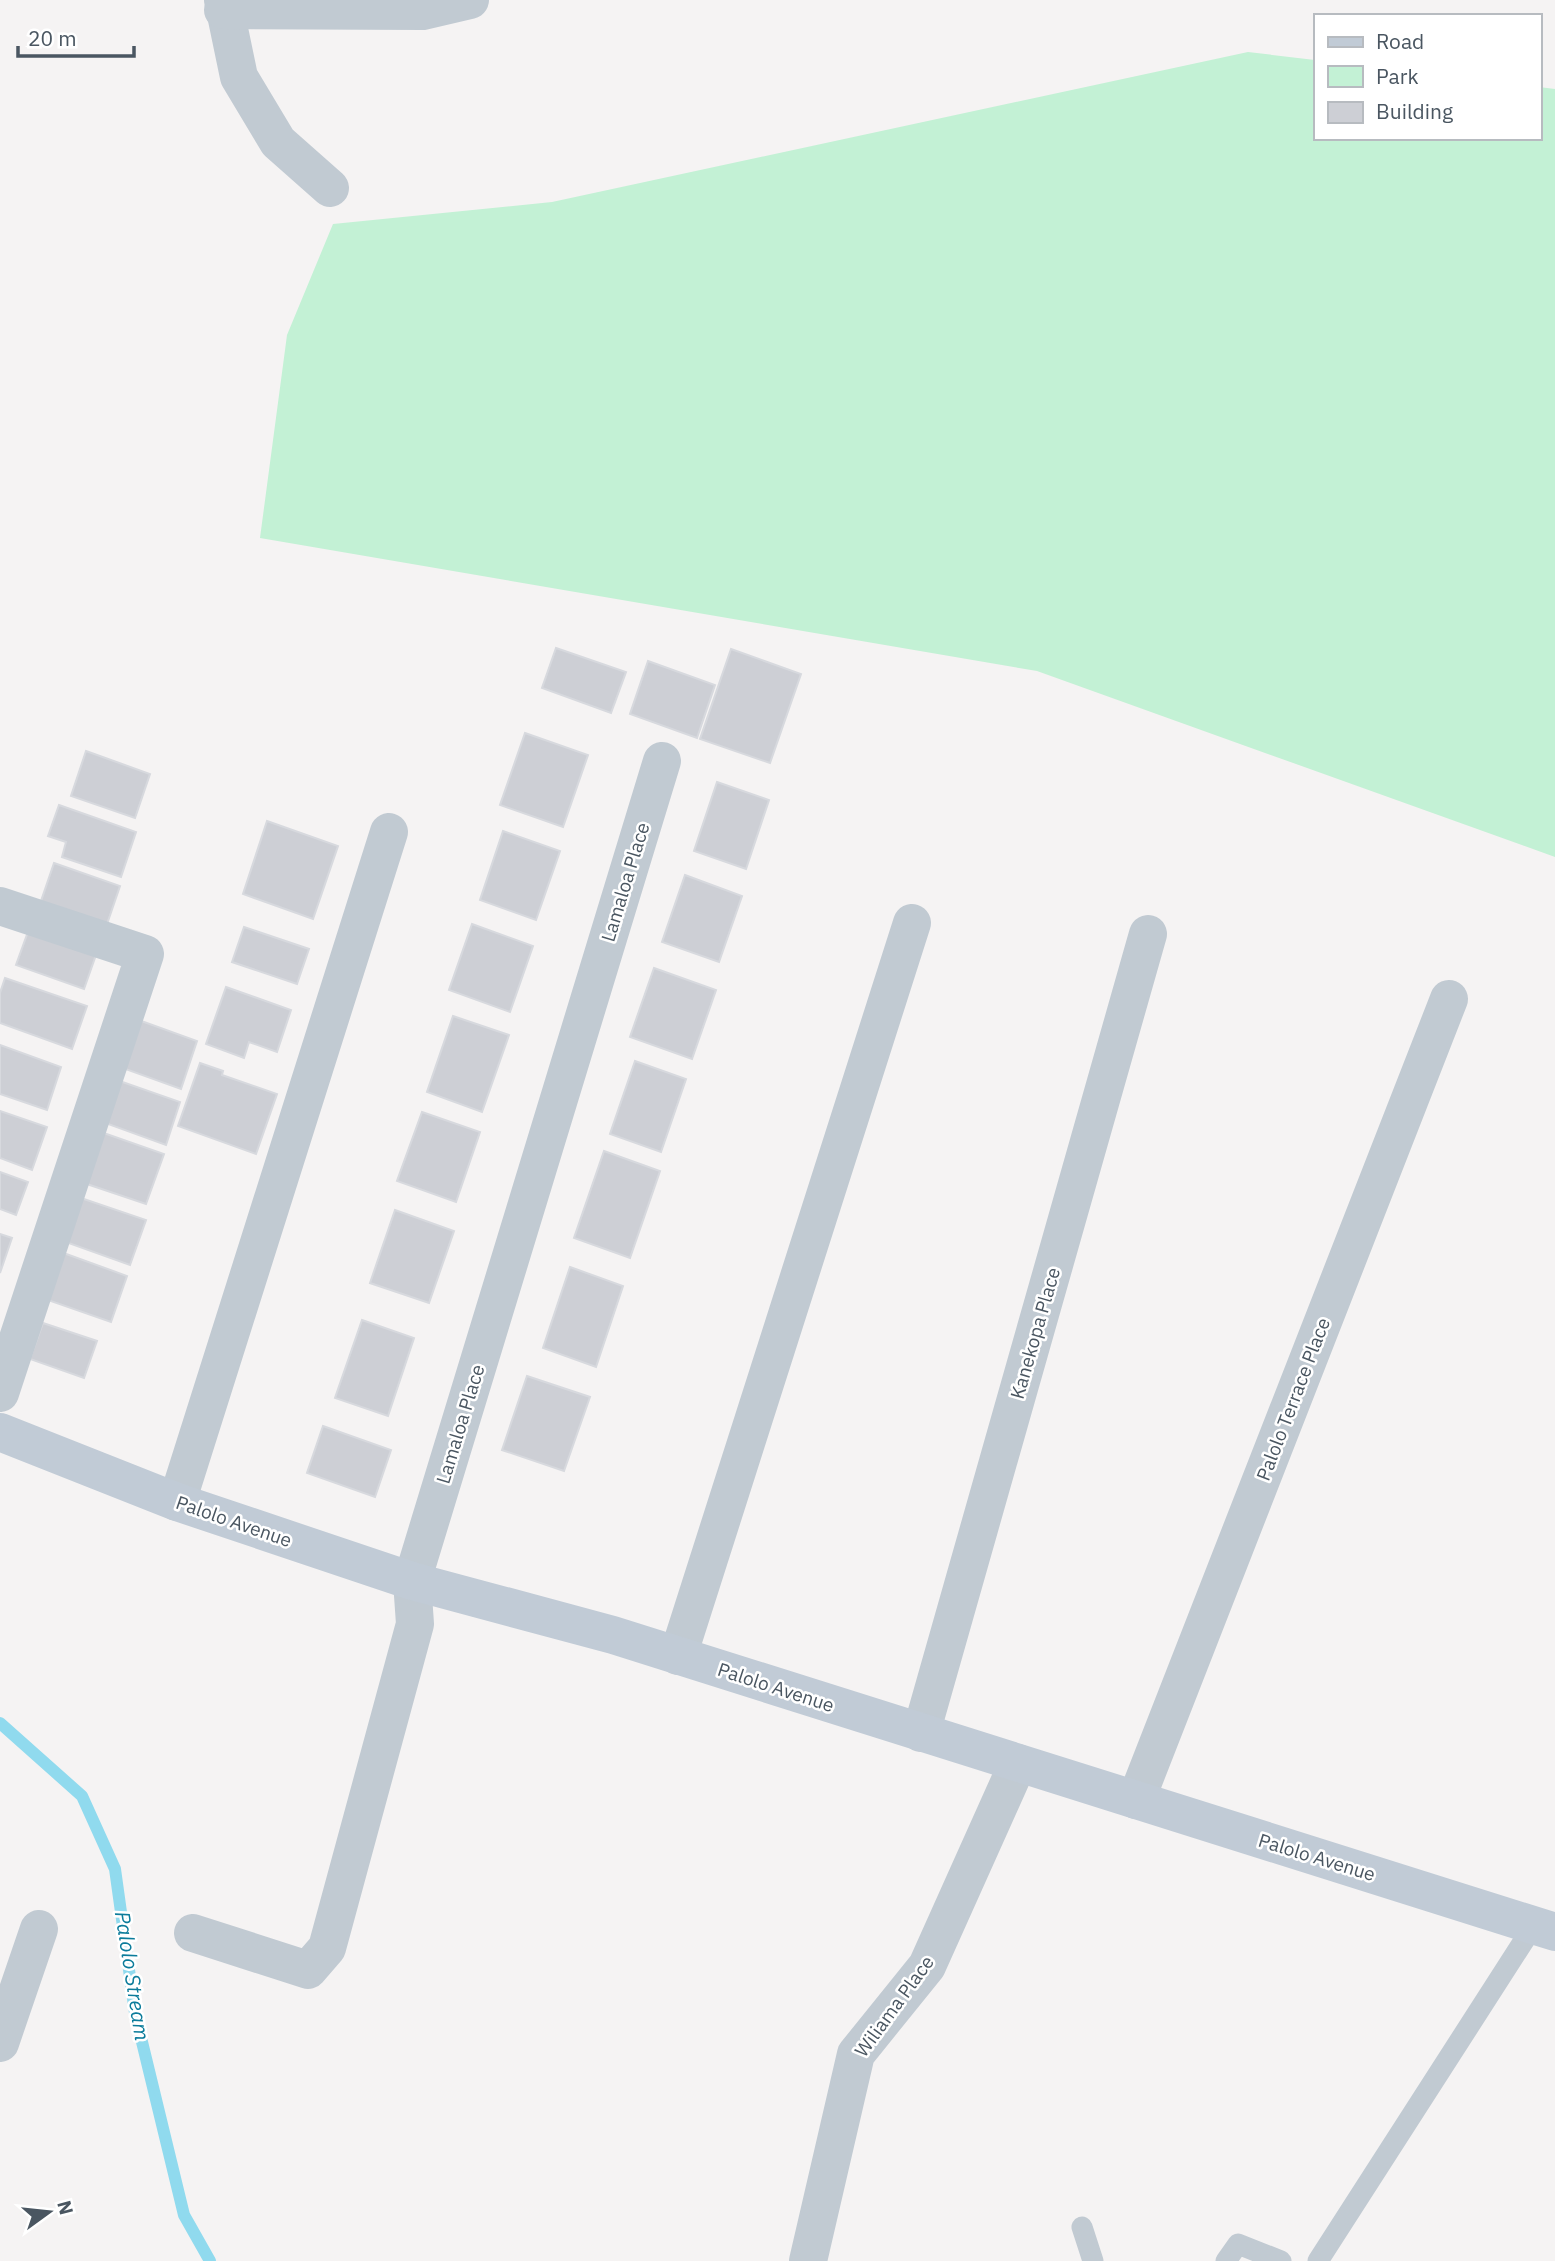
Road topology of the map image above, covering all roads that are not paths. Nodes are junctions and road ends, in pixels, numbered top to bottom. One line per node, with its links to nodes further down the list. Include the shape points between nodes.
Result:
1 (470, 0): 2 (street, via 423,11)
2 (223, 5): 3 (street, via 239,77 278,142)
3 (330, 188)
4 (662, 761): 13 (street, Lamaloa Place)
5 (389, 832): 12 (street)
6 (0, 906): 10 (street, via 145,954)
7 (912, 923): 14 (street)
8 (1148, 934): 15 (street, Kanekopa Place)
9 (1449, 999): 17 (street, Palolo Terrace Place)
10 (0, 1393)
11 (0, 1432): 12 (street, Palolo Avenue)
12 (177, 1503): 13 (street, Palolo Avenue)
13 (412, 1581): 14 (street, Palolo Avenue); 20 (street, Lamaloa Place, via 415,1624 327,1948 308,1970)
14 (678, 1656): 15 (street, Palolo Avenue)
15 (921, 1733): 16 (street, Palolo Avenue)
16 (1018, 1763): 17 (street, Palolo Avenue); 23 (street, Wiliama Place, via 928,1966 856,2054)
17 (1136, 1800): 18 (street, Palolo Avenue)
18 (1544, 1928): 27 (lane)
19 (38, 1929): 21 (street)
20 (192, 1933)
21 (0, 2043)
22 (1082, 2227): 24 (lane)
23 (808, 2261)
24 (1093, 2261)
25 (1226, 2261): 26 (lane, via 1238,2244)
26 (1281, 2261)
27 (1318, 2261)

